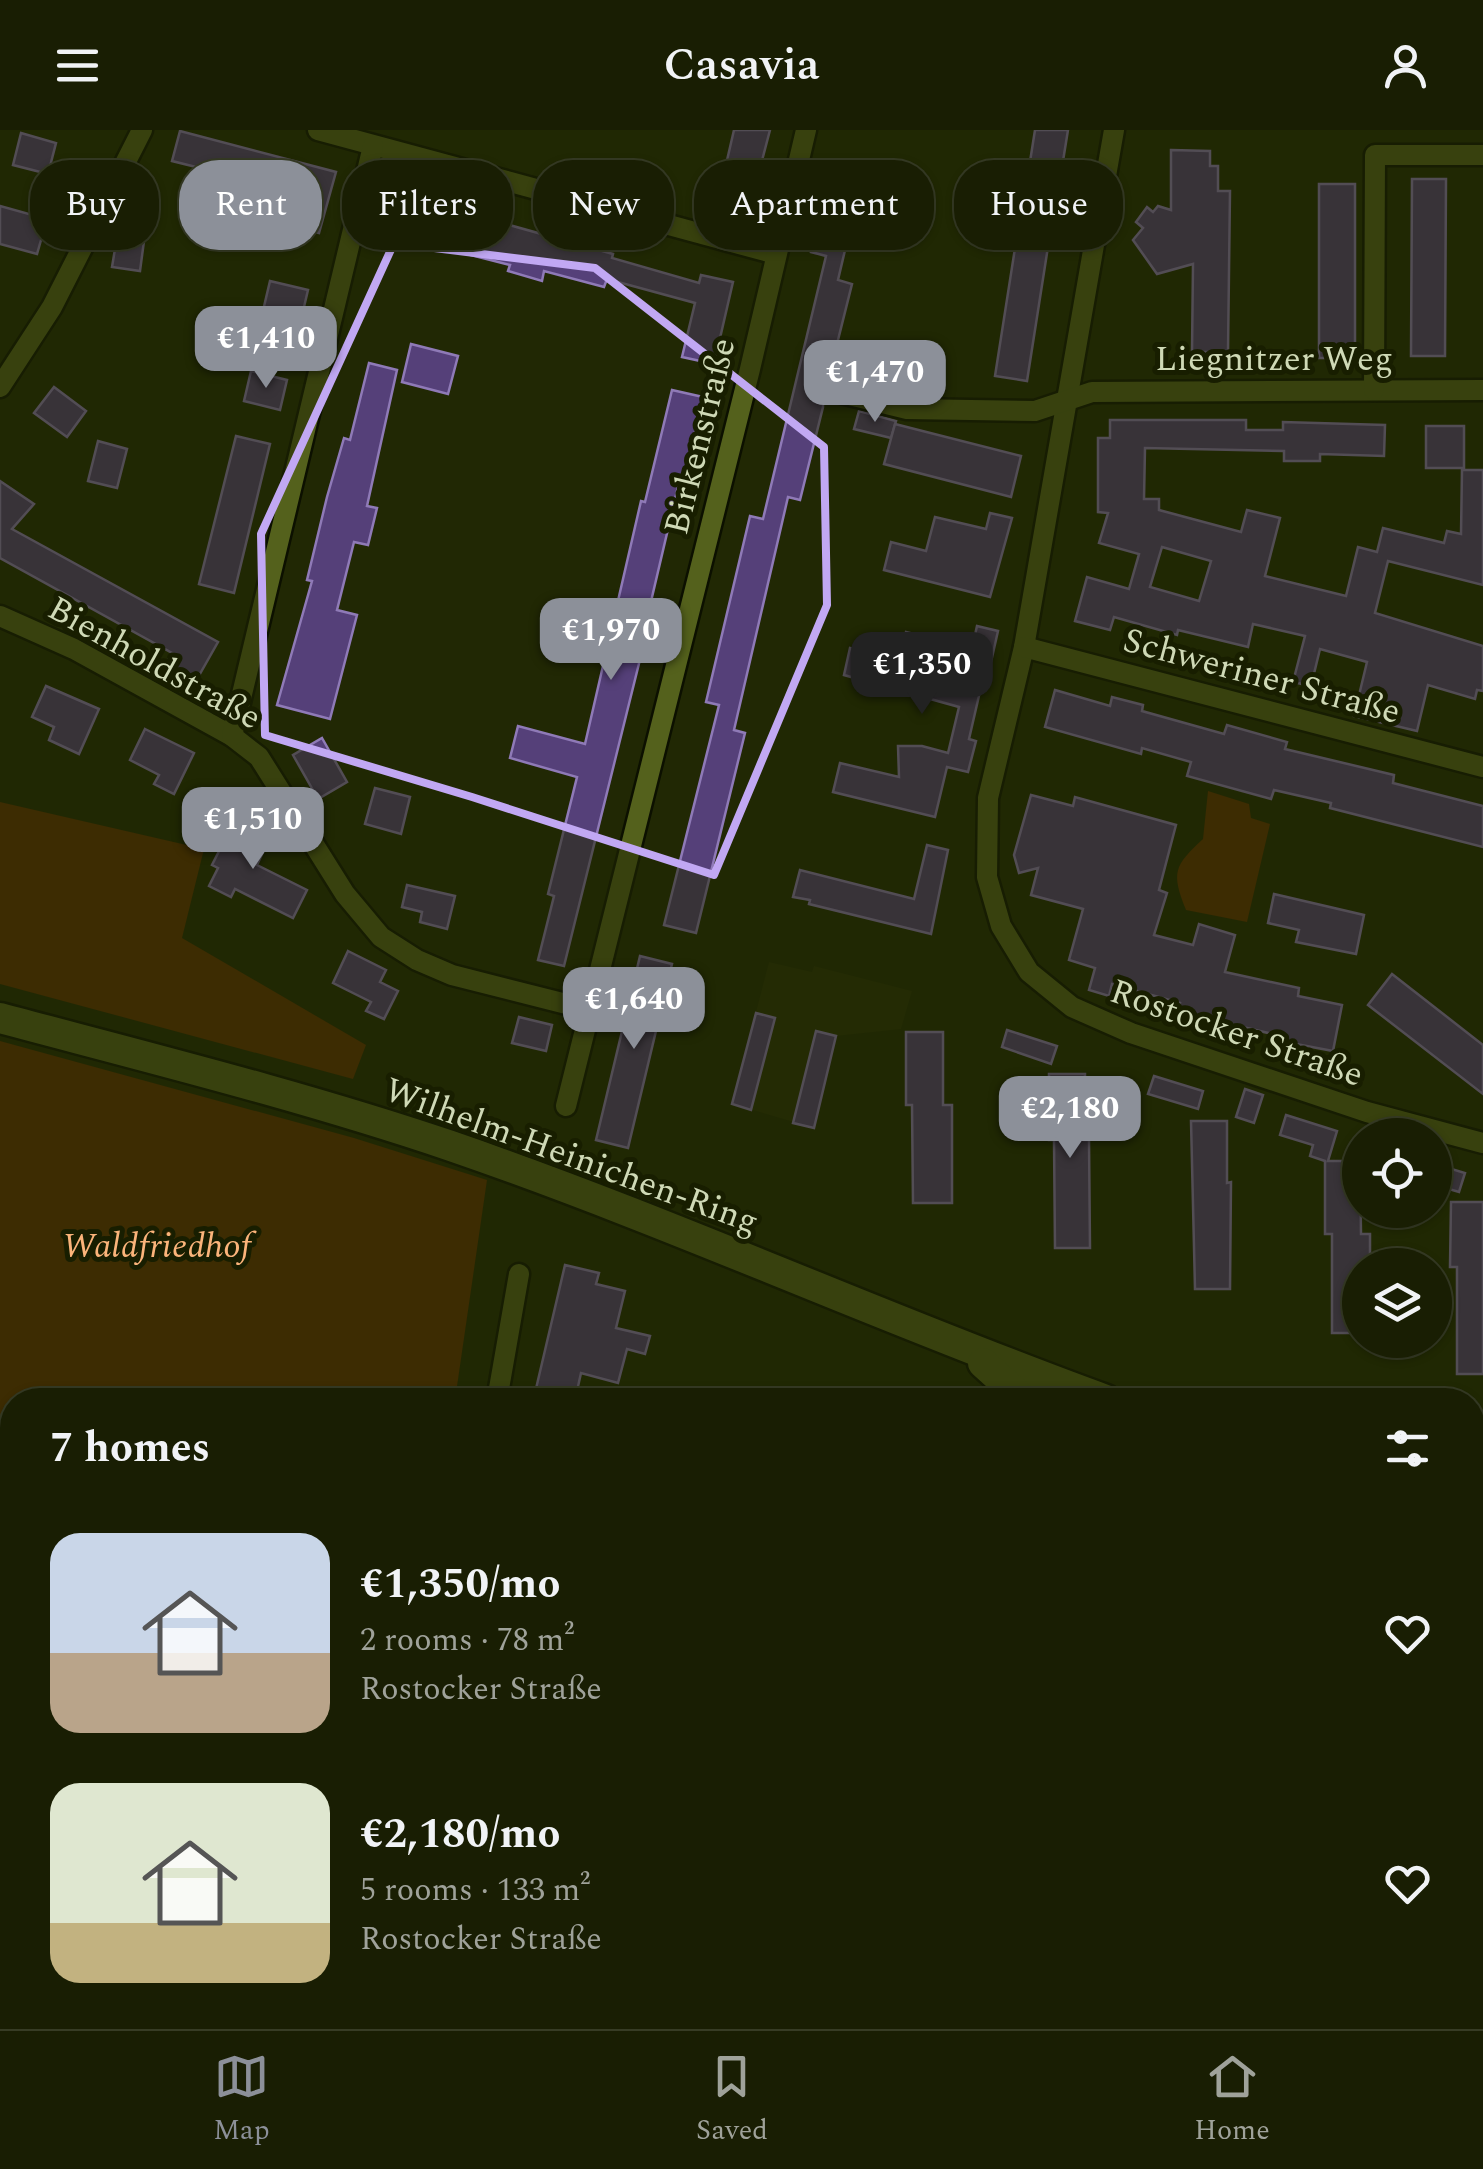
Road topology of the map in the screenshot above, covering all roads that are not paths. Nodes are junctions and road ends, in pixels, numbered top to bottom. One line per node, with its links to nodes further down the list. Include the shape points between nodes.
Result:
1 (142, 130): 8 (street, via 52,307)
2 (318, 130): 5 (street)
3 (806, 130): 7 (street, Birkenstraße)
4 (1114, 130): 12 (street, Rostocker Straße)
5 (374, 146): 7 (street); 15 (street)
6 (1483, 155): 10 (street, via 1375,155)
7 (776, 254): 17 (street, Birkenstraße)
8 (0, 387)
9 (825, 389): 12 (street, via 907,408 1034,410)
10 (1374, 390): 11 (street, Liegnitzer Weg); 12 (street, Liegnitzer Weg, via 1092,392)
11 (1483, 390)
12 (1068, 400): 14 (street, Rostocker Straße)
13 (0, 616): 15 (street, Bienholdstraße)
14 (1024, 648): 16 (street, Schweriner Straße); 20 (street, Rostocker Straße, via 988,798 987,877 1001,926 1030,972 1072,1006 1130,1034)
15 (232, 736): 17 (street, Bienholdstraße, via 266,767 381,937 452,975)
16 (1483, 768)
17 (590, 1010): 19 (street, Birkenstraße)
18 (0, 1018): 22 (main road, Wilhelm-Heinichen-Ring, via 448,1145)
19 (566, 1106)
20 (1483, 1143)
21 (519, 1274): 23 (street)
22 (965, 1348): 24 (main road); 25 (main road, Wilhelm-Heinichen-Ring)
23 (499, 1388)
24 (1010, 1388)
25 (1072, 1388)

